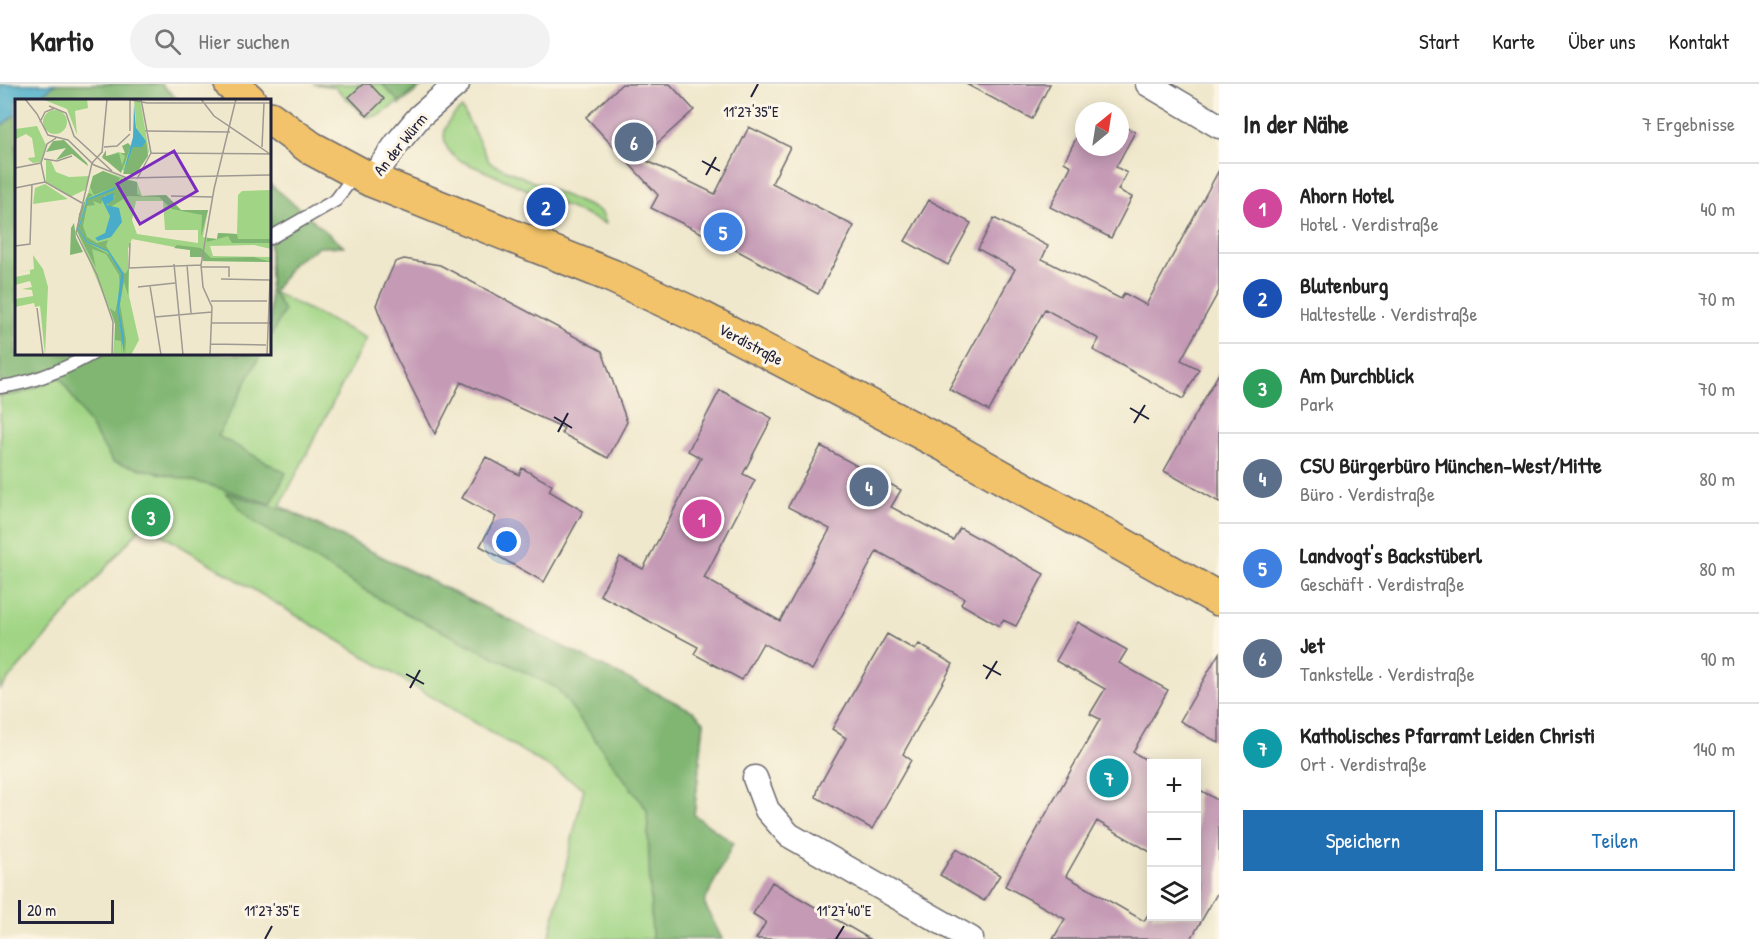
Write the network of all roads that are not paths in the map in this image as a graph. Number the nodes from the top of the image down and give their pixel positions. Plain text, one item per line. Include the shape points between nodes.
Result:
1 (231, 84) edge
2 (457, 84) edge
3 (1148, 84) edge
4 (248, 99) edge
5 (272, 120) edge
6 (1217, 120) edge
7 (363, 176) junction
8 (272, 237) edge
9 (88, 356) edge
10 (0, 387) edge
11 (1219, 599) edge
12 (755, 778) dead end
13 (971, 939) edge

1 - 4 main road
2 - 7 street, An der Würm via 420,116
3 - 6 street
5 - 7 main road, Verdistraße via 310,148
7 - 8 lane via 336,200
7 - 11 main road, Verdistraße via 612,276 702,318 947,446
9 - 10 lane via 63,370
12 - 13 street via 767,810 789,835

